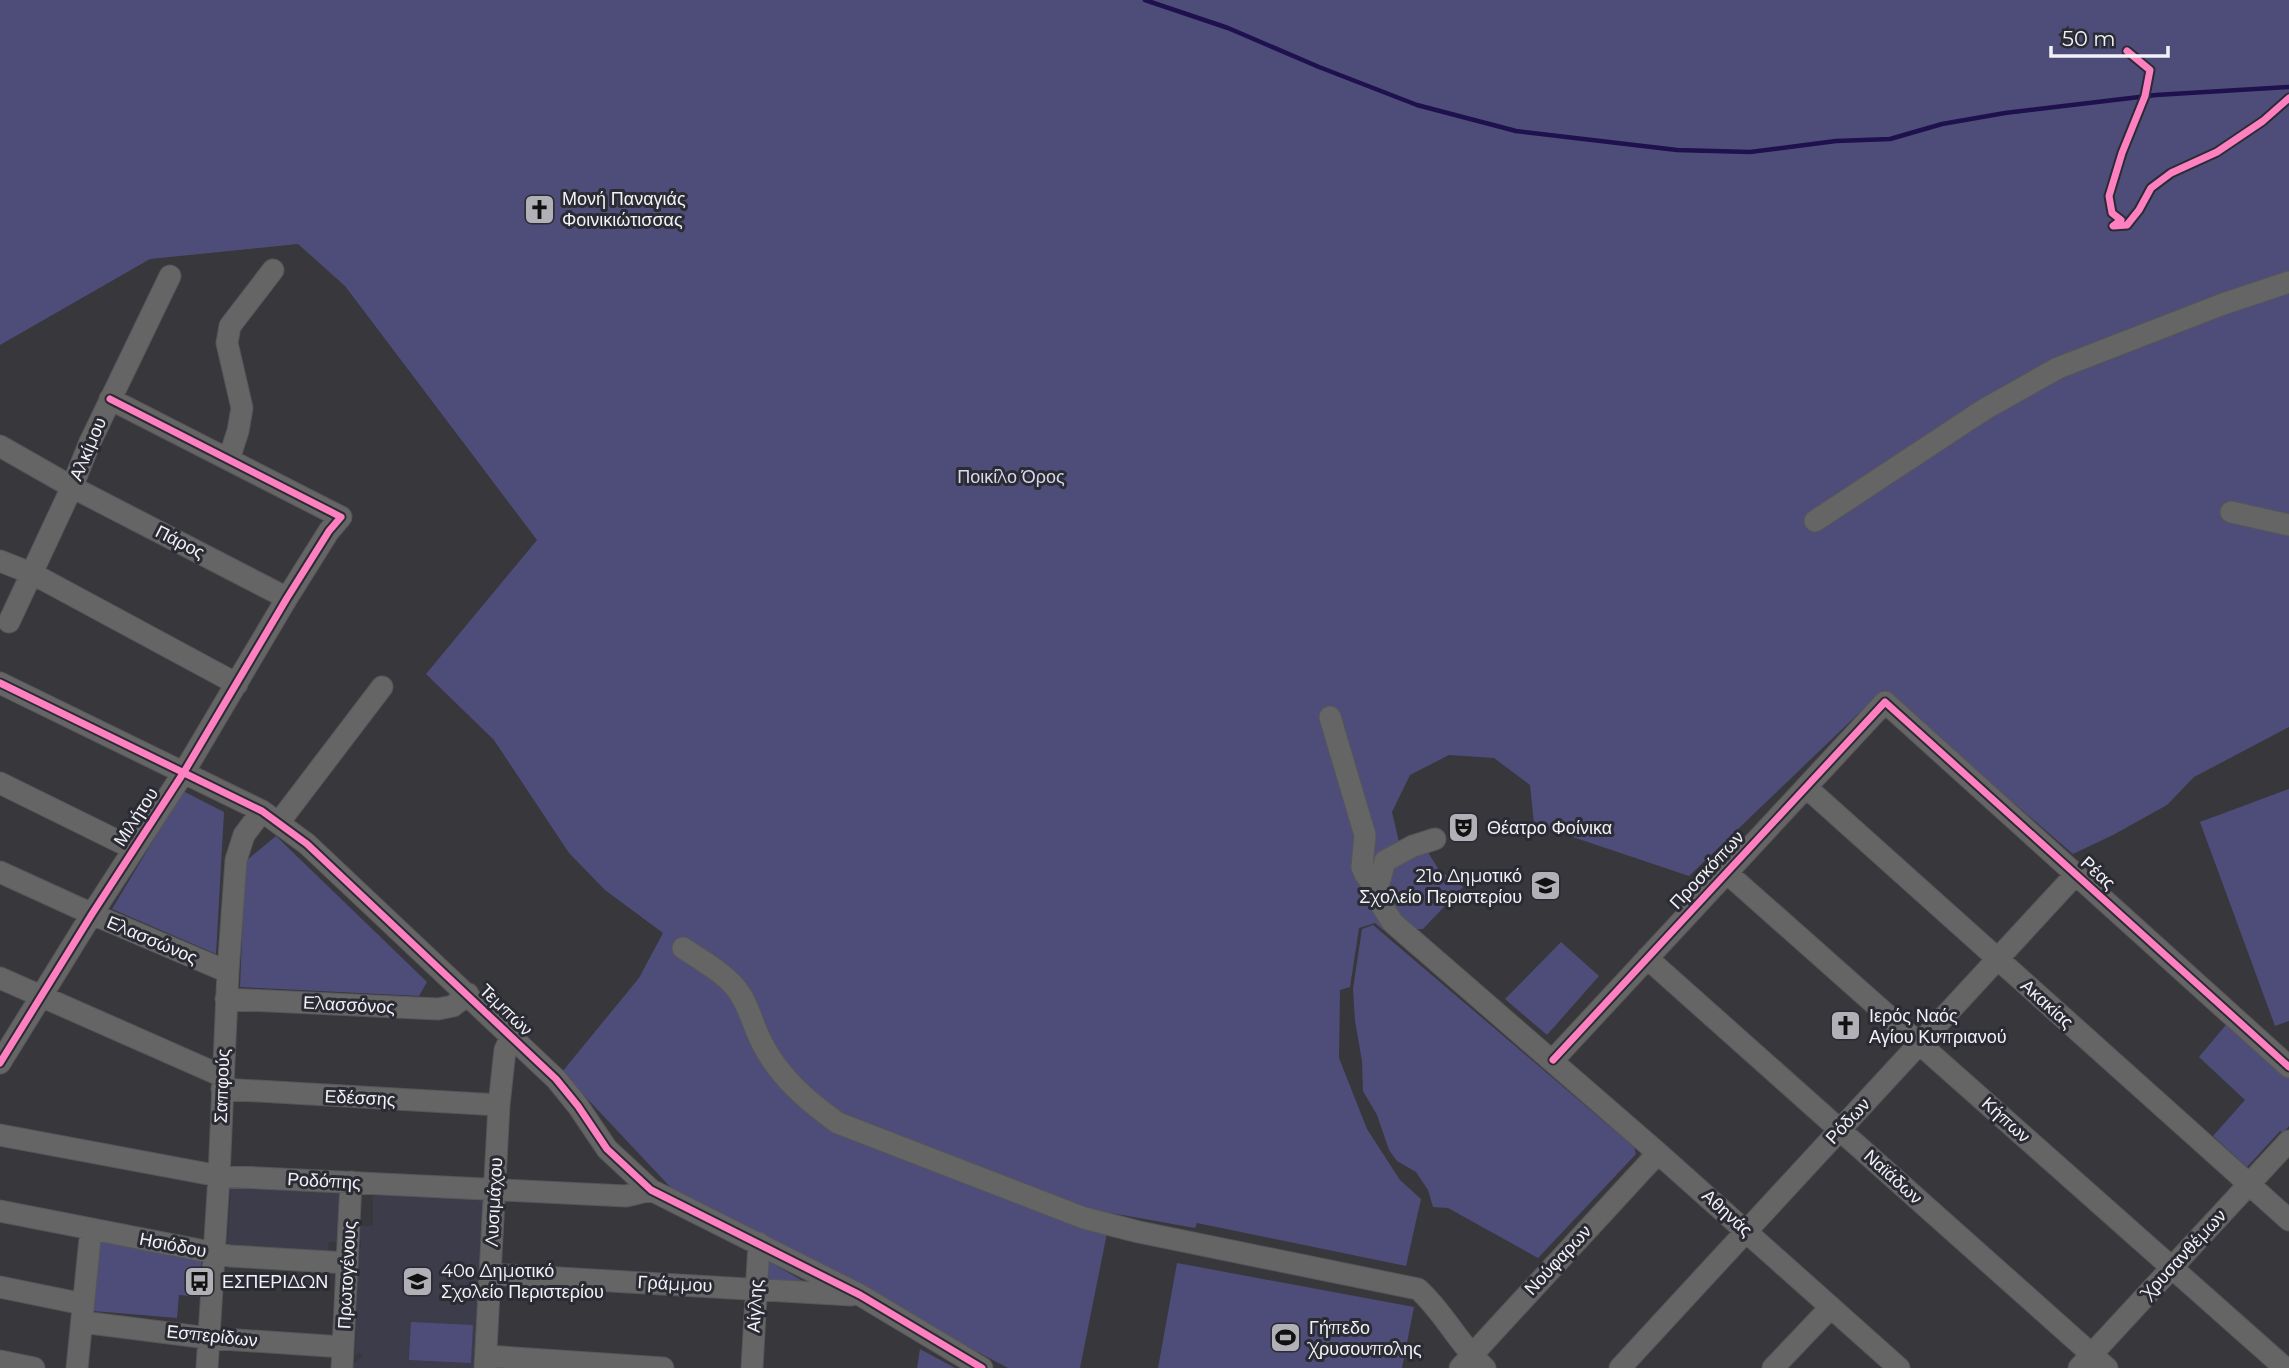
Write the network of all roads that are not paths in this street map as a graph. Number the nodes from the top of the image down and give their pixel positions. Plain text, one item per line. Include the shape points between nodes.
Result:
1 (273, 270) dead end
2 (170, 276) dead end
3 (2289, 282) edge
4 (110, 399) junction
5 (0, 446) edge
6 (229, 459) junction
7 (72, 486) junction
8 (2231, 512) dead end
9 (1815, 521) dead end
10 (2289, 524) edge
11 (0, 561) edge
12 (33, 573) junction
13 (287, 598) junction
14 (9, 622) dead end
15 (0, 683) edge
16 (237, 684) junction
17 (382, 687) dead end
18 (1885, 702) joint
19 (1330, 717) dead end
20 (184, 772) junction
21 (0, 783) edge
22 (1806, 787) junction
23 (271, 816) junction
24 (1365, 835) junction
25 (1435, 839) dead end
26 (134, 849) junction
27 (1385, 861) junction
28 (0, 872) edge
29 (1727, 873) junction
30 (2076, 874) junction
31 (1377, 890) junction
32 (92, 914) junction
33 (683, 948) dead end
34 (1647, 958) junction
35 (1997, 959) junction
36 (228, 972) junction
37 (0, 978) edge
38 (467, 994) junction
39 (41, 997) junction
40 (226, 999) junction
41 (511, 1037) junction
42 (1919, 1044) junction
43 (1553, 1060) junction
44 (0, 1063) edge
45 (2289, 1067) edge
46 (222, 1083) junction
47 (499, 1105) junction
48 (1840, 1130) junction
49 (0, 1135) edge
50 (2289, 1141) edge
51 (1658, 1153) junction
52 (219, 1175) junction
53 (351, 1182) junction
54 (2249, 1183) junction
55 (494, 1190) junction
56 (651, 1190) junction
57 (0, 1211) edge
58 (2289, 1220) edge
59 (91, 1228) junction
60 (1746, 1231) junction
61 (759, 1243) junction
62 (213, 1253) junction
63 (347, 1264) junction
64 (2171, 1267) junction
65 (490, 1274) junction
66 (0, 1287) edge
67 (756, 1289) junction
68 (860, 1295) junction
69 (1831, 1307) junction
70 (83, 1313) junction
71 (208, 1338) junction
72 (343, 1357) edge
73 (0, 1361) edge
74 (485, 1362) edge
75 (2093, 1363) edge
76 (1471, 1364) edge
77 (641, 1367) edge
78 (34, 1368) edge
79 (77, 1368) edge
80 (207, 1368) edge
81 (663, 1368) edge
82 (752, 1368) edge
83 (982, 1368) edge
84 (1620, 1368) edge
85 (1773, 1368) edge
86 (1899, 1368) edge
87 (2286, 1368) edge

1 - 6 street via 230,326 227,343 242,408
2 - 4 street, Αλκίμου
3 - 9 street via 2058,368 1985,409
4 - 6 street
4 - 7 street, Αλκίμου
5 - 7 street, Πάρος
6 - 13 street, Μιλήτου via 341,517
7 - 12 street, Αλκίμου
7 - 13 street, Πάρος
8 - 10 street
11 - 12 street
12 - 14 street, Αλκίμου
12 - 16 street
13 - 16 street, Μιλήτου
15 - 20 street, Τεμπών
16 - 20 street, Μιλήτου
17 - 23 street, Σαπφούς
18 - 22 street, Προσκόπων
18 - 30 street, Ρέας
19 - 24 street
20 - 23 street, Τεμπών
20 - 26 street, Μιλήτου
21 - 26 street
22 - 29 street, Προσκόπων
22 - 35 street, Ακακίας
23 - 36 street, Σαπφούς via 244,835 236,860
23 - 38 street, Τεμπών via 327,862
24 - 27 street
24 - 31 street, Αθηνάς via 1362,867
25 - 27 street
26 - 32 street, Μιλήτου
27 - 31 street
28 - 32 street, Ελασσώνος
29 - 34 street, Προσκόπων
29 - 42 street, Κήπων
30 - 35 street, Ρόδων
30 - 45 street, Ρέας
31 - 43 street, Αθηνάς via 1393,923
32 - 36 street, Ελασσώνος
32 - 39 street, Μιλήτου
33 - 76 street via 736,988 779,1070 808,1101 838,1123 1084,1218 1418,1289 1431,1300
34 - 43 street, Προσκόπων
34 - 48 street, Ναϊάδων
35 - 42 street, Ρόδων
35 - 54 street, Ακακίας
36 - 40 street, Σαπφούς
37 - 39 street, Εδέσσης
38 - 40 street, Ελασσόνος via 453,1006 438,1009
38 - 41 street, Τεμπών
39 - 44 street, Μιλήτου
39 - 46 street, Εδέσσης
40 - 46 street, Σαπφούς
41 - 47 street, Λυσιμάχου via 505,1050
41 - 56 street, Τεμπών via 562,1087 607,1149
42 - 48 street, Ρόδων
42 - 64 street, Κήπων
43 - 51 street, Αθηνάς
46 - 47 street, Εδέσσης
46 - 52 street, Σαπφούς
47 - 55 street, Λυσιμάχου
48 - 60 street, Ρόδων
48 - 75 street, Ναϊάδων
49 - 52 street, Ροδόπης
50 - 54 street, Χρυσανθέμων
51 - 60 street, Αθηνάς
51 - 76 street, Νούφαρων
52 - 53 street, Ροδόπης
52 - 62 street, Σαπφούς
53 - 55 street, Ροδόπης
53 - 63 street, Πρωτογένους
54 - 58 street, Ακακίας
54 - 64 street, Χρυσανθέμων
55 - 56 street, Ροδόπης via 626,1196
55 - 65 street, Λυσιμάχου
56 - 61 street, Τεμπών
57 - 59 street, Ησιόδου
59 - 62 street, Ησιόδου
59 - 70 street
60 - 69 street, Αθηνάς
60 - 84 street, Ρόδων
61 - 67 street, Αίγλης
61 - 68 street, Τεμπών
62 - 63 street, Ησιόδου
62 - 71 street, Σαπφούς
63 - 72 street, Πρωτογένους
64 - 75 street, Χρυσανθέμων
64 - 87 street, Κήπων
65 - 67 street, Γράμμου
65 - 74 street, Λυσιμάχου
66 - 70 street, Εσπερίδων
67 - 68 street, Γράμμου
67 - 82 street, Αίγλης
68 - 83 street, Τεμπών
69 - 85 street
69 - 86 street, Αθηνάς
70 - 71 street, Εσπερίδων
70 - 79 street
71 - 72 street, Εσπερίδων
71 - 80 street, Σαπφούς
73 - 78 street
74 - 77 street
77 - 81 street

